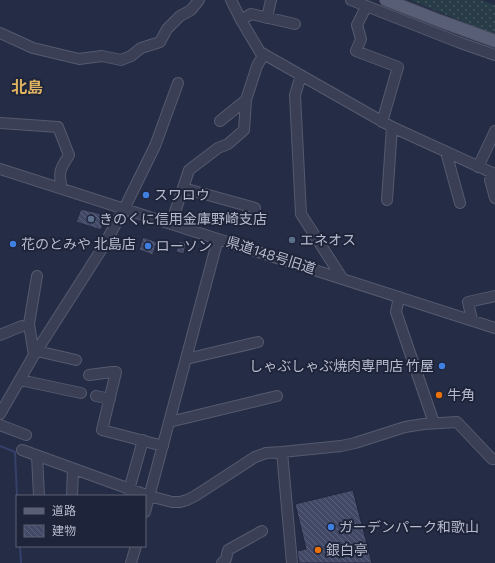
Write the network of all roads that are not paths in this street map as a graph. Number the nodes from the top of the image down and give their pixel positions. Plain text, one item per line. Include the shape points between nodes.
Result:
1 (199, 0) edge
2 (231, 0) edge
3 (271, 0) edge
4 (351, 0) edge
5 (386, 0) edge
6 (366, 7) junction
7 (267, 18) junction
8 (241, 20) junction
9 (294, 24) dead end
10 (0, 33) edge
11 (495, 41) edge
12 (264, 54) junction
13 (495, 55) edge
14 (301, 75) junction
15 (178, 83) dead end
16 (246, 100) junction
17 (0, 122) edge
18 (220, 122) dead end
19 (382, 122) junction
20 (392, 127) junction
21 (495, 131) edge
22 (446, 152) junction
23 (478, 166) junction
24 (0, 169) edge
25 (494, 174) edge
26 (183, 188) junction
27 (62, 189) junction
28 (495, 198) edge
29 (387, 200) dead end
30 (460, 203) dead end
31 (255, 208) dead end
32 (124, 209) junction
33 (171, 224) junction
34 (218, 239) junction
35 (37, 276) dead end
36 (342, 278) junction
37 (495, 296) edge
38 (399, 297) junction
39 (472, 320) junction
40 (22, 326) dead end
41 (495, 328) edge
42 (0, 335) edge
43 (258, 342) dead end
44 (36, 353) junction
45 (186, 359) junction
46 (76, 360) dead end
47 (89, 375) dead end
48 (20, 380) junction
49 (80, 393) dead end
50 (96, 396) dead end
51 (277, 396) dead end
52 (110, 398) junction
53 (4, 400) edge
54 (0, 414) edge
55 (169, 422) junction
56 (434, 423) junction
57 (0, 425) edge
58 (26, 435) dead end
59 (143, 440) junction
60 (163, 446) junction
61 (22, 450) dead end
62 (282, 452) junction
63 (37, 456) junction
64 (495, 459) edge
65 (73, 469) junction
66 (129, 490) junction
67 (38, 495) edge
68 (72, 495) edge
69 (146, 495) edge
70 (146, 495) edge
71 (149, 496) junction
72 (146, 508) edge
73 (262, 531) dead end
74 (136, 547) edge
75 (131, 563) edge
76 (222, 563) edge
77 (292, 563) edge

1 - 10 street via 191,10 180,16 167,29 160,42 141,48 121,60 102,56 72,58 33,48
2 - 8 street
3 - 7 street
4 - 6 street
5 - 11 main road
6 - 13 street
6 - 19 street via 357,25 361,39 356,51 398,67
7 - 8 street via 250,14
7 - 9 street
8 - 12 street via 260,52
12 - 14 street
12 - 16 street via 257,66
14 - 19 street
14 - 36 street via 295,95 302,214
15 - 32 street via 155,146
16 - 18 street
16 - 26 street via 244,130 189,170
17 - 27 street via 58,127 70,154 60,171
19 - 20 street
20 - 22 street
20 - 29 street
21 - 23 street
22 - 23 street
22 - 30 street
23 - 25 street
24 - 27 street, 県道148号旧道
25 - 28 street via 490,180
26 - 31 street
26 - 33 street
27 - 32 street, 県道148号旧道
32 - 33 street, 県道148号旧道
32 - 44 street
33 - 34 street, 県道148号旧道
34 - 36 street, 県道148号旧道
34 - 45 street
35 - 44 street via 29,324
36 - 38 street, 県道148号旧道
37 - 39 street via 468,302
38 - 39 street, 県道148号旧道
38 - 56 street via 396,312
39 - 41 street, 県道148号旧道
40 - 42 street
43 - 45 street
44 - 46 street
44 - 48 street
45 - 55 street
47 - 52 street via 116,372
48 - 49 street
48 - 53 street
50 - 52 street
51 - 55 street
52 - 59 street via 102,430
53 - 54 street
55 - 60 street
56 - 62 street via 405,427 341,446
56 - 64 street via 457,422 492,459
57 - 58 street
59 - 60 street
59 - 66 street
60 - 71 street
61 - 63 street
62 - 71 street via 255,457 187,500 172,502
62 - 77 street
63 - 65 street
63 - 67 street
65 - 66 street
65 - 68 street
66 - 70 street
69 - 71 street
71 - 72 street
73 - 76 street via 228,550
74 - 75 street

